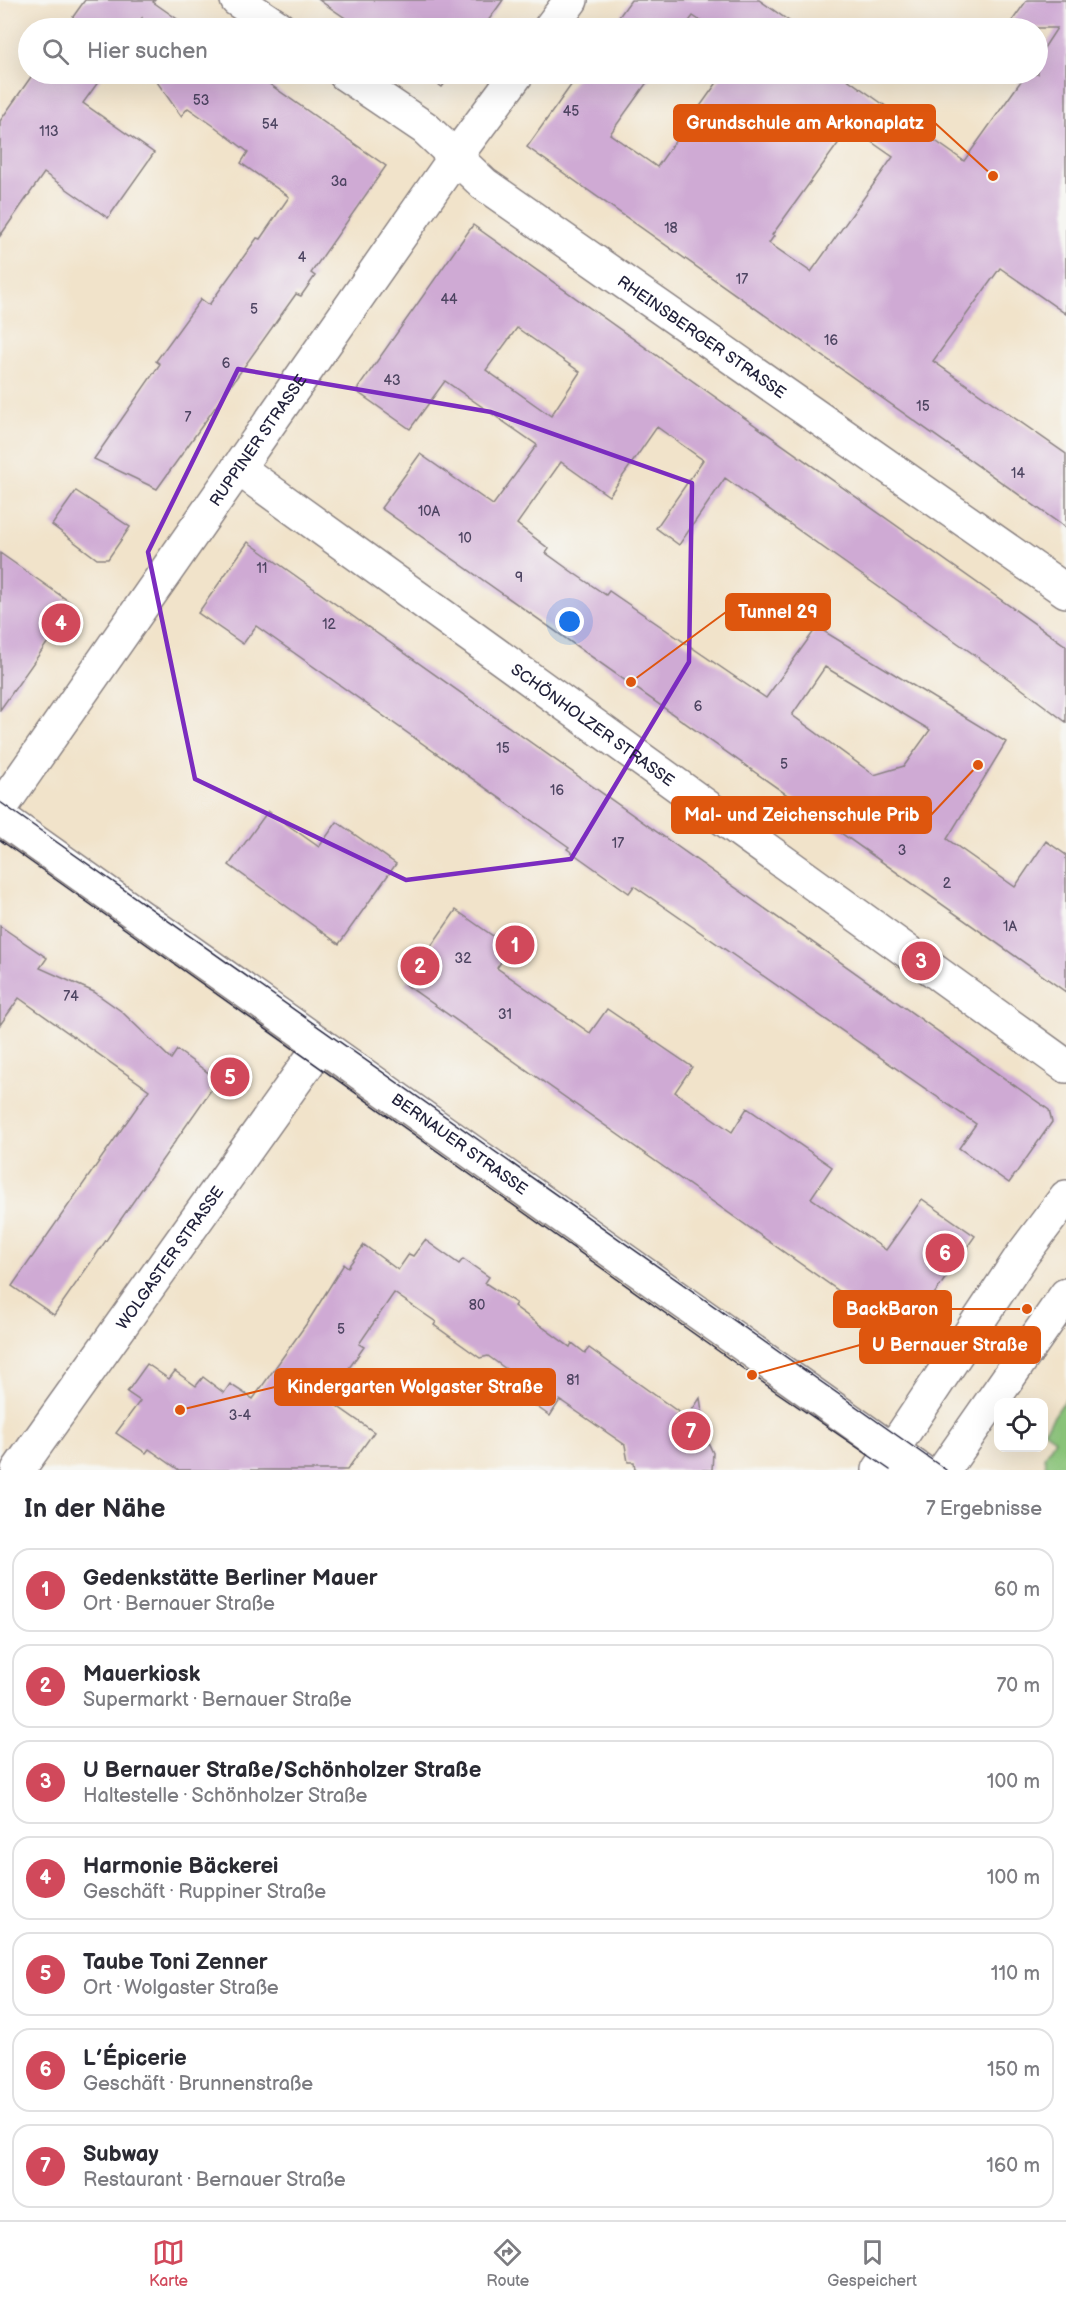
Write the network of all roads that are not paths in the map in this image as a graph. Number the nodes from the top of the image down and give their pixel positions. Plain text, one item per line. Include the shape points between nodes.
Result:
1 (237, 0) edge
2 (571, 0) edge
3 (264, 18) edge
4 (558, 18) edge
5 (360, 84) edge
6 (510, 84) edge
7 (456, 156) junction
8 (238, 468) junction
9 (1066, 591) edge
10 (0, 809) edge
11 (0, 817) edge
12 (321, 1045) junction
13 (1066, 1065) edge
14 (1066, 1197) edge
15 (1066, 1295) edge
16 (885, 1460) edge
17 (18, 1470) edge
18 (920, 1470) edge
19 (944, 1470) edge

1 - 3 street
2 - 4 street
5 - 7 street, RHEINSBERGER STRASSE via 425,128
6 - 7 street, RUPPINER STRASSE
7 - 8 street, RUPPINER STRASSE
7 - 9 street, RHEINSBERGER STRASSE via 484,184
8 - 10 street, RUPPINER STRASSE
8 - 13 street, SCHÖNHOLZER STRASSE
11 - 12 street, BERNAUER STRASSE
12 - 16 street, BERNAUER STRASSE
12 - 17 street, WOLGASTER STRASSE
14 - 16 street via 1023,1254
15 - 19 street
16 - 18 street, BERNAUER STRASSE

